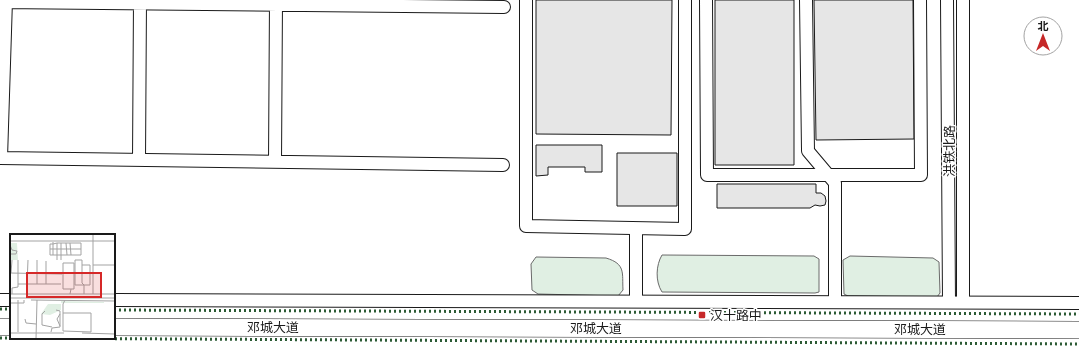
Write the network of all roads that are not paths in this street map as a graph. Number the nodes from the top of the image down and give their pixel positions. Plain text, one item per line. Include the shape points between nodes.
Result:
1 (526, 0) edge
2 (685, 0) edge
3 (706, 0) edge
4 (806, 0) edge
5 (920, 0) edge
6 (947, 0) edge
7 (963, 0) edge
8 (4, 1) edge
9 (140, 2) edge
10 (276, 2) edge
11 (504, 7) dead end
12 (1, 158) edge
13 (139, 160) junction
14 (275, 162) junction
15 (503, 165) dead end
16 (828, 175) junction
17 (636, 229) junction
18 (115, 300) edge
19 (636, 301) junction
20 (835, 302) junction
21 (949, 302) junction
22 (963, 302) junction
23 (1079, 303) edge
24 (115, 327) edge
25 (1079, 330) edge

1 - 17 street via 526,226
2 - 17 street via 686,229
3 - 16 street via 708,175
4 - 16 street via 808,151
5 - 16 street via 921,174
6 - 21 street, 洪铁北路
7 - 22 street, 洪铁北路
8 - 9 street
8 - 12 street
9 - 10 street
9 - 13 street
10 - 11 street
10 - 14 street
12 - 13 street
13 - 14 street
14 - 15 street
16 - 20 street via 835,183
17 - 19 street
18 - 19 street
19 - 20 street
20 - 21 street
21 - 22 street
22 - 23 street
24 - 25 highway, 邓城大道

